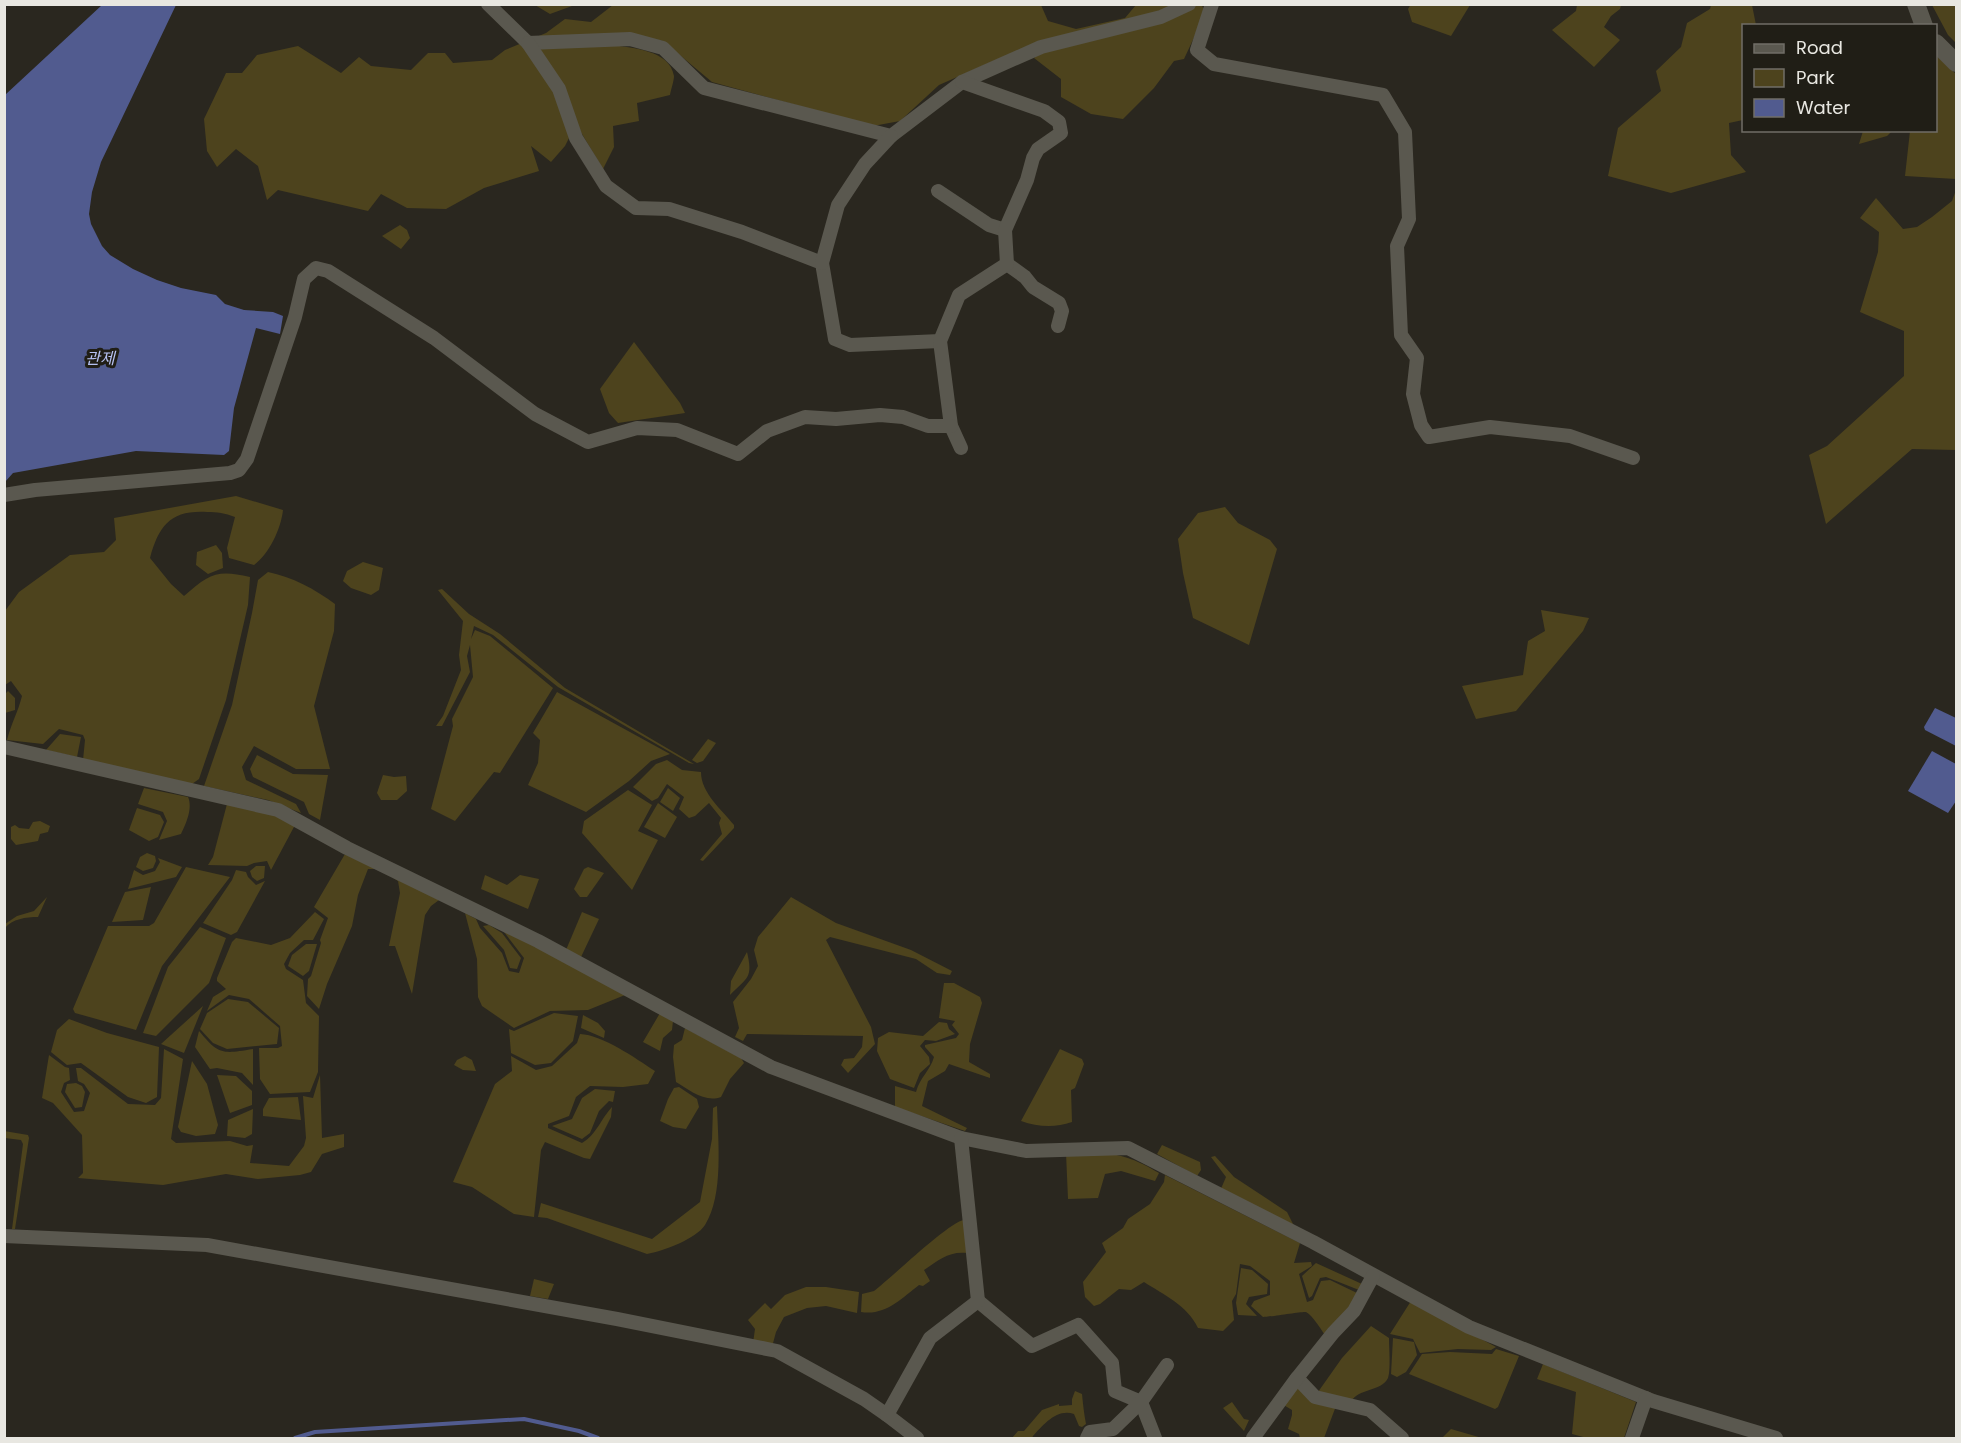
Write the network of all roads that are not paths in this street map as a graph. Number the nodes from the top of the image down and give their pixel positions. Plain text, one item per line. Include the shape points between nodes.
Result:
1 (488, 4) edge
2 (1189, 4) edge
3 (1212, 4) edge
4 (1916, 4) edge
5 (1923, 24) edge
6 (528, 43) junction
7 (1937, 45) edge
8 (1956, 63) edge
9 (962, 82) junction
10 (891, 136) junction
11 (938, 191) dead end
12 (1005, 230) junction
13 (822, 263) junction
14 (1007, 264) junction
15 (1058, 326) dead end
16 (940, 341) junction
17 (951, 426) junction
18 (961, 448) dead end
19 (1633, 458) dead end
20 (4, 495) edge
21 (4, 747) edge
22 (960, 1138) junction
23 (4, 1236) edge
24 (1373, 1276) junction
25 (978, 1301) junction
26 (1167, 1365) dead end
27 (1297, 1378) junction
28 (1647, 1398) junction
29 (1141, 1402) junction
30 (887, 1415) junction
31 (917, 1438) edge
32 (1087, 1438) edge
33 (1155, 1438) edge
34 (1253, 1438) edge
35 (1402, 1438) edge
36 (1632, 1438) edge
37 (1776, 1438) edge

1 - 6 street
2 - 9 street via 1161,16 1041,47
3 - 19 street via 1197,50 1214,64 1383,95 1405,132 1409,219 1397,246 1401,335 1417,358 1413,394 1421,425 1429,437 1501,428 1570,436
4 - 5 street
6 - 10 street via 630,39 663,48 704,88
6 - 13 street via 560,89 576,138 606,186 636,208 669,209
7 - 8 street
9 - 10 street
9 - 12 street via 1044,111 1059,122 1061,133 1038,149 1033,158
10 - 13 street via 838,205
11 - 12 street via 989,225
12 - 14 street
13 - 16 street via 835,339 850,345
14 - 15 street via 1059,303 1062,311
14 - 16 street via 958,295
16 - 17 street
17 - 18 street
17 - 20 street via 928,426 903,417 879,415 805,417 767,431 738,453 677,430 637,428 588,442 535,414 434,339 328,271 316,268 304,279 255,437 239,470
21 - 22 street via 278,810 538,941 771,1067
22 - 24 street via 1026,1150 1128,1148
22 - 25 street
23 - 30 street via 207,1245 777,1351
24 - 27 street via 1353,1311
24 - 28 street via 1469,1327
25 - 29 street via 1032,1346 1078,1324 1112,1363 1115,1391
25 - 30 street via 930,1338
26 - 29 street
27 - 34 street
27 - 35 street via 1315,1397 1370,1410
28 - 36 street
28 - 37 street
29 - 32 street via 1113,1429 1090,1432
29 - 33 street
30 - 31 street

